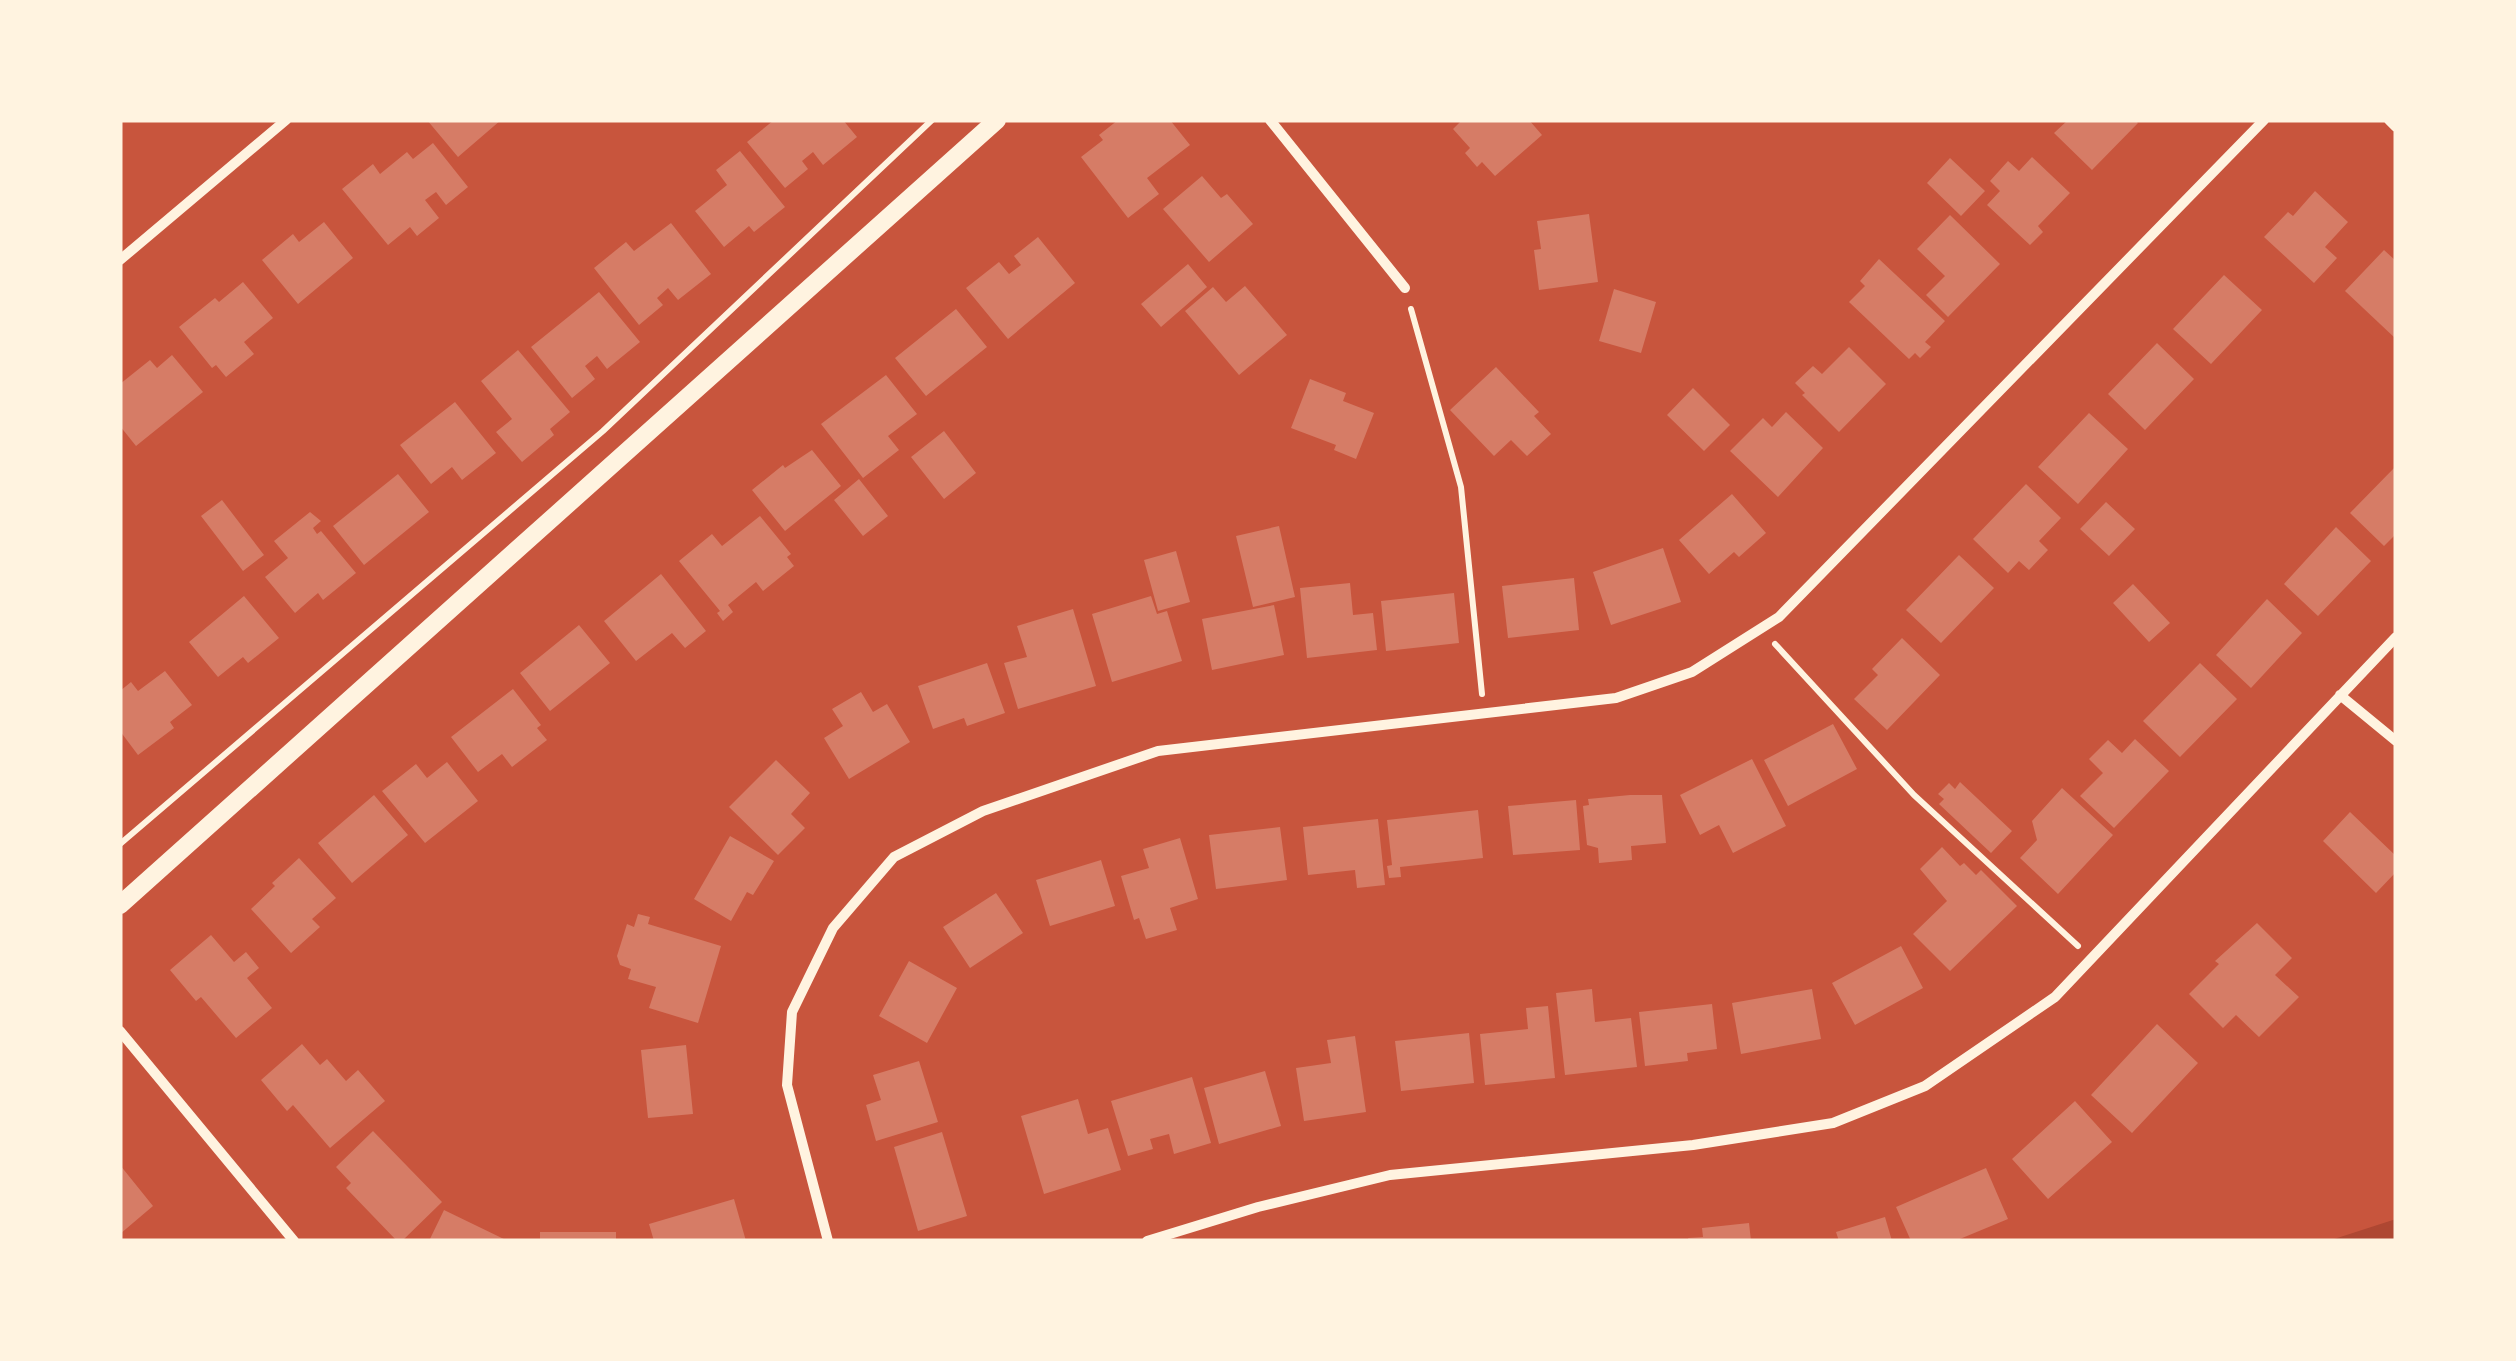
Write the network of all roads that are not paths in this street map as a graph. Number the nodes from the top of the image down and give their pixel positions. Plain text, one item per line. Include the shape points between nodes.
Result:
1 (286, 120) edge
2 (998, 120) edge
3 (1270, 120) edge
4 (2264, 120) edge
5 (2389, 120) edge
6 (2396, 127) edge
7 (120, 260) edge
8 (1405, 288) road end
9 (2396, 637) edge
10 (2340, 694) junction
11 (2396, 742) edge
12 (120, 905) edge
13 (120, 1031) edge
14 (294, 1241) edge
15 (828, 1241) edge
16 (1147, 1241) edge

1 - 7 street
2 - 12 street
3 - 8 street
4 - 15 street via 1779,617 1692,672 1616,698 1158,751 984,811 894,857 833,928 792,1012 787,1085
5 - 6 street
9 - 10 street
10 - 11 street
10 - 16 street via 2055,996 1925,1086 1832,1123 1694,1145 1390,1176
13 - 14 street

